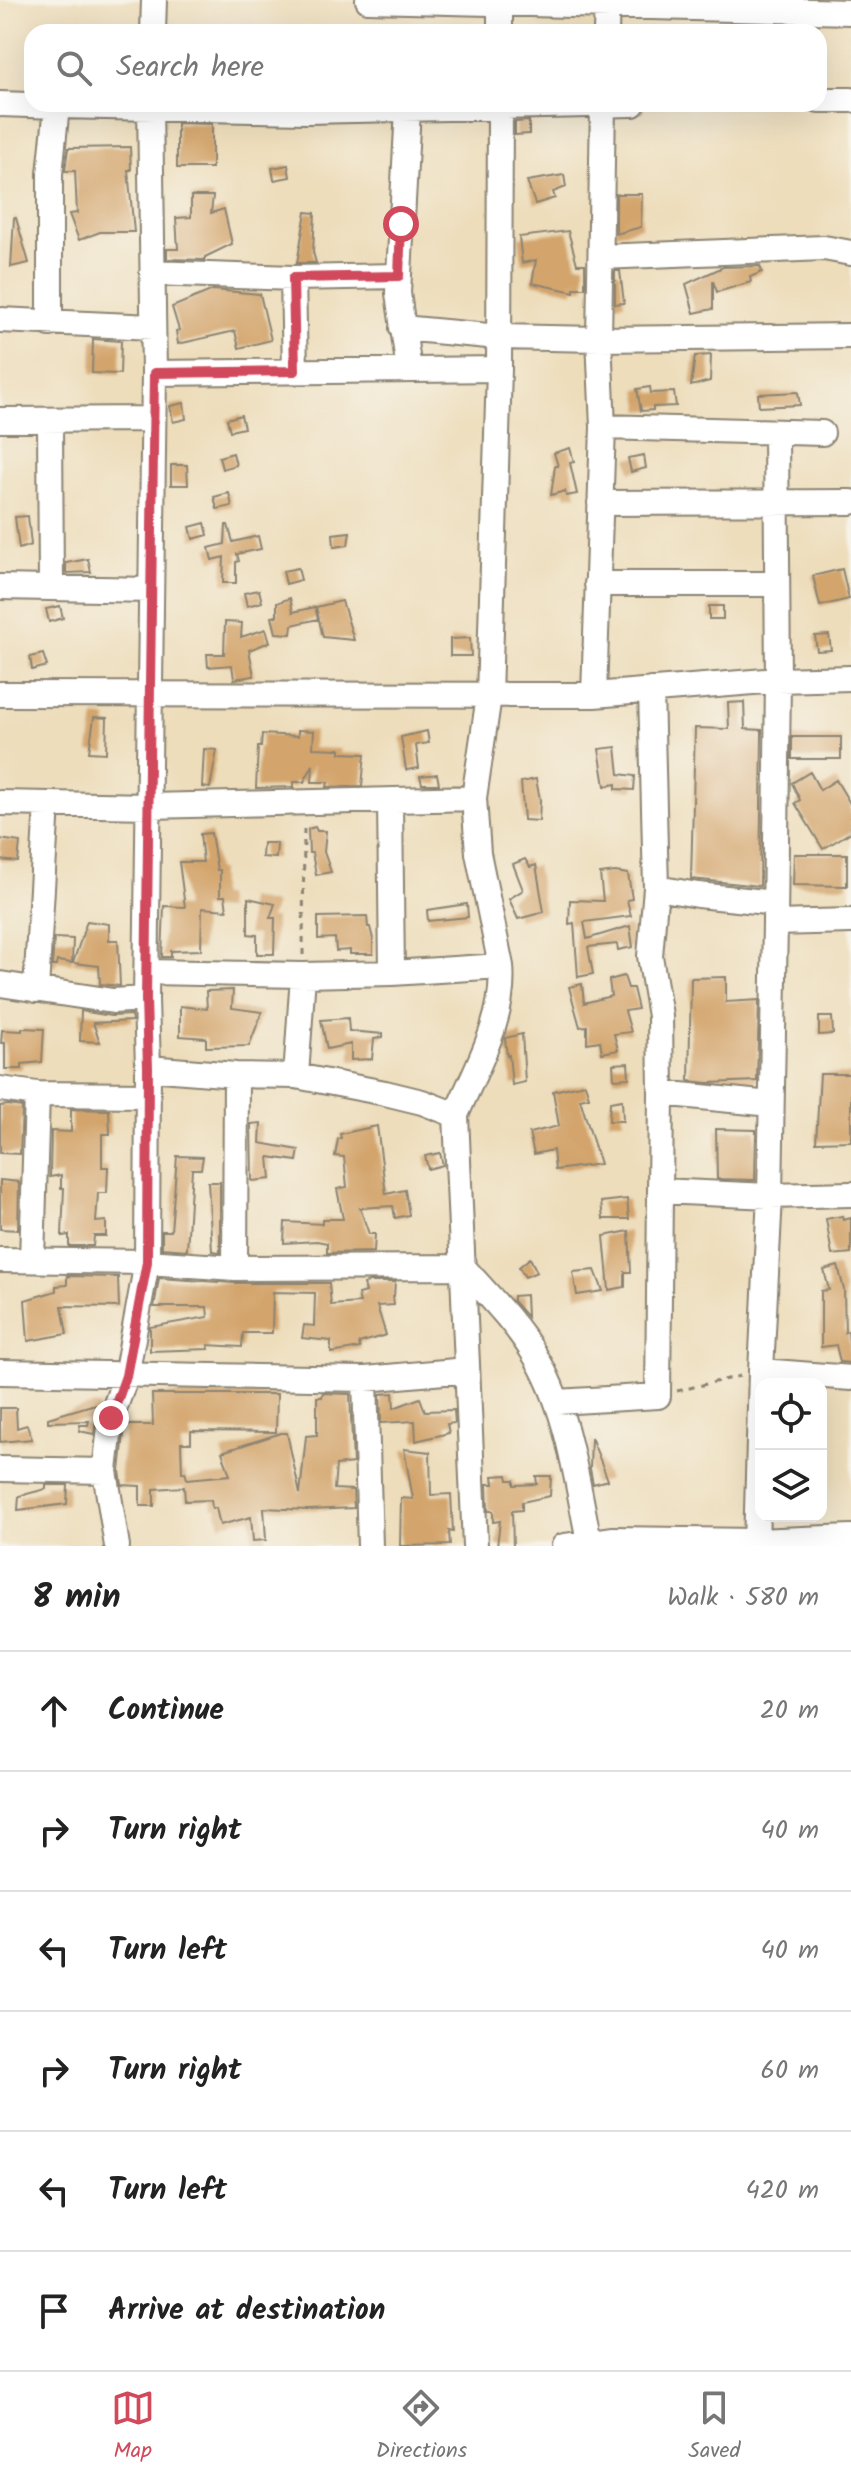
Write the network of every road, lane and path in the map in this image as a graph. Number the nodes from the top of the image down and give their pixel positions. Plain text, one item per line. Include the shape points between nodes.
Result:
1 (154, 0) edge
2 (368, 0) edge
3 (500, 2) edge
4 (607, 3) edge
5 (851, 12) edge
6 (153, 24) edge
7 (500, 24) edge
8 (606, 24) edge
9 (827, 100) edge
10 (851, 100) edge
11 (0, 104) edge
12 (24, 105) edge
13 (56, 112) edge
14 (150, 112) edge
15 (408, 112) edge
16 (500, 112) edge
17 (603, 112) edge
18 (851, 253) edge
19 (601, 257) junction
20 (152, 273) junction
21 (399, 276) junction
22 (293, 278) junction
23 (0, 320) edge
24 (50, 324) junction
25 (153, 327) junction
26 (402, 328) junction
27 (851, 336) edge
28 (499, 337) junction
29 (599, 339) junction
30 (499, 369) junction
31 (409, 370) junction
32 (295, 371) junction
33 (154, 373) junction
34 (153, 419) junction
35 (0, 420) edge
36 (50, 421) junction
37 (603, 427) junction
38 (776, 432) junction
39 (822, 433) dead end
40 (851, 502) edge
41 (600, 503) junction
42 (777, 503) junction
43 (597, 584) junction
44 (776, 584) junction
45 (0, 587) edge
46 (51, 588) junction
47 (151, 590) junction
48 (851, 678) edge
49 (778, 680) junction
50 (651, 690) junction
51 (0, 694) edge
52 (149, 695) junction
53 (594, 695) junction
54 (489, 696) junction
55 (474, 798) junction
56 (390, 801) junction
57 (0, 803) edge
58 (305, 803) junction
59 (47, 804) junction
60 (149, 806) junction
61 (656, 888) junction
62 (775, 913) junction
63 (851, 921) edge
64 (501, 966) junction
65 (148, 972) junction
66 (392, 973) junction
67 (303, 975) junction
68 (0, 984) edge
69 (36, 990) junction
70 (146, 999) junction
71 (148, 1068) junction
72 (236, 1075) junction
73 (296, 1076) junction
74 (0, 1089) edge
75 (661, 1093) junction
76 (37, 1094) junction
77 (148, 1095) junction
78 (771, 1104) junction
79 (456, 1115) junction
80 (660, 1191) junction
81 (851, 1194) edge
82 (770, 1196) junction
83 (0, 1260) edge
84 (32, 1260) junction
85 (147, 1262) junction
86 (463, 1267) junction
87 (235, 1268) junction
88 (467, 1370) junction
89 (761, 1371) junction
90 (0, 1372) edge
91 (126, 1376) junction
92 (851, 1378) edge
93 (365, 1379) junction
94 (658, 1396) junction
95 (557, 1402) junction
96 (0, 1469) edge
97 (105, 1471) junction
98 (851, 1537) edge
99 (589, 1541) junction
100 (756, 1543) edge
101 (117, 1546) edge
102 (370, 1546) edge
103 (475, 1546) edge
104 (564, 1546) edge

1 - 6 street
2 - 3 street
3 - 4 street
3 - 7 street
4 - 5 street
4 - 8 street
9 - 10 street
11 - 12 street
13 - 24 street via 50,174
14 - 20 street
15 - 21 street
16 - 28 street
17 - 19 street
18 - 19 street via 824,248
19 - 29 street
20 - 22 street
20 - 25 street
21 - 22 street
21 - 26 street
22 - 32 street
23 - 24 street
24 - 25 street
25 - 33 street
26 - 28 street
26 - 31 street
27 - 29 street
28 - 29 street
28 - 30 street
29 - 37 street
30 - 31 street
30 - 54 street
31 - 32 street
32 - 33 street
33 - 34 street
34 - 36 street
34 - 47 street
35 - 36 street
36 - 46 street
37 - 38 street
37 - 41 street
38 - 39 street
38 - 42 street
40 - 42 street
41 - 42 street
41 - 43 street
42 - 44 street
43 - 44 street
43 - 53 street
44 - 49 street
45 - 46 street
46 - 47 street
47 - 52 street
48 - 49 street
49 - 50 street
49 - 62 street
50 - 53 street
50 - 61 street
51 - 52 street
52 - 54 street
52 - 60 street
53 - 54 street
54 - 55 street
55 - 56 street
55 - 64 street via 478,853
56 - 58 street
56 - 66 street
57 - 59 street
58 - 60 street
58 - 67 path
59 - 60 street
59 - 69 street
60 - 65 street
61 - 62 street
61 - 75 street via 650,949 660,1016
62 - 63 street
62 - 78 street
64 - 66 street
64 - 79 street via 498,1015
65 - 67 street
65 - 70 street
66 - 67 street
67 - 73 street
68 - 69 street
69 - 70 street via 113,1001
70 - 71 street
71 - 72 street
71 - 77 street
72 - 73 street
72 - 87 street
73 - 79 street via 385,1093
74 - 76 street
75 - 78 street
75 - 80 street
76 - 77 street
76 - 84 street
77 - 85 street
78 - 82 street
79 - 86 street
80 - 82 street
80 - 94 street
81 - 82 street
82 - 89 street
83 - 84 street
84 - 85 street
85 - 87 street
85 - 91 street
86 - 87 street
86 - 88 street
86 - 95 street via 534,1353
88 - 93 street
88 - 103 street
89 - 92 street
89 - 94 path
89 - 100 street
90 - 91 street
91 - 93 street
91 - 97 street via 111,1418
93 - 102 street
94 - 95 street
95 - 99 street
96 - 97 street
97 - 101 street
98 - 100 street
99 - 100 street
99 - 104 street

